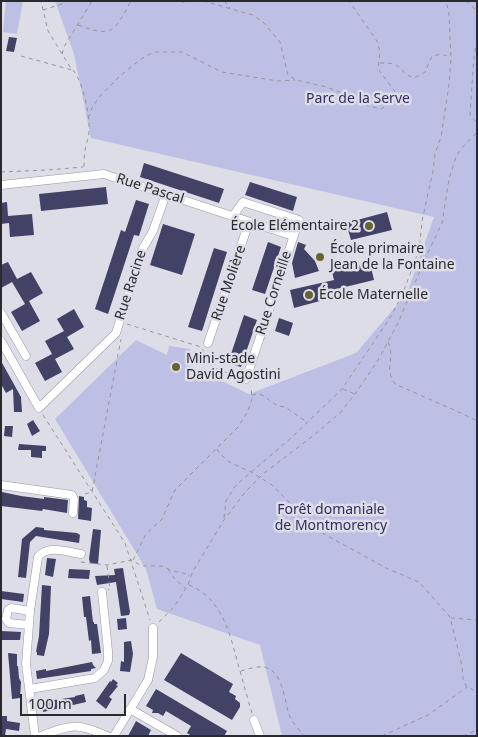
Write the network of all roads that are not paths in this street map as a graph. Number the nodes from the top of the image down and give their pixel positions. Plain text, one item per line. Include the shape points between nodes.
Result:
1 (1, 185) edge
2 (166, 194) junction
3 (233, 216) junction
4 (249, 222) junction
5 (293, 236) junction
6 (1, 313) edge
7 (1, 341) edge
8 (208, 344) dead end
9 (26, 356) dead end
10 (246, 379) road end
11 (1, 485) edge
12 (73, 513) dead end
13 (81, 554) road end
14 (102, 592) road end
15 (30, 611) junction
16 (29, 625) junction
17 (152, 628) road end
18 (30, 689) junction
19 (130, 709) junction
20 (254, 720) road end
21 (34, 736) edge
22 (41, 736) edge
23 (107, 736) edge
24 (114, 736) edge
25 (177, 736) edge
26 (260, 736) edge

1 - 2 street, Rue Pascal via 104,174
2 - 3 street, Rue Pascal
2 - 7 street, Rue Racine via 153,232 143,248 116,333 39,408
3 - 4 street, Rue Pascal
3 - 5 street via 244,202 299,220
4 - 5 street, Rue Pascal
4 - 8 street, Rue Molière
5 - 10 street, Rue Corneille
6 - 9 street
11 - 12 street via 72,495
13 - 15 street via 42,551 38,556
14 - 18 street via 108,651 104,670 95,678
15 - 16 street
15 - 16 street via 11,608 6,619
16 - 18 street via 26,664
17 - 19 street via 153,657 148,677
18 - 21 street
19 - 24 street
19 - 25 street
20 - 26 street
22 - 23 street via 66,726 86,727

